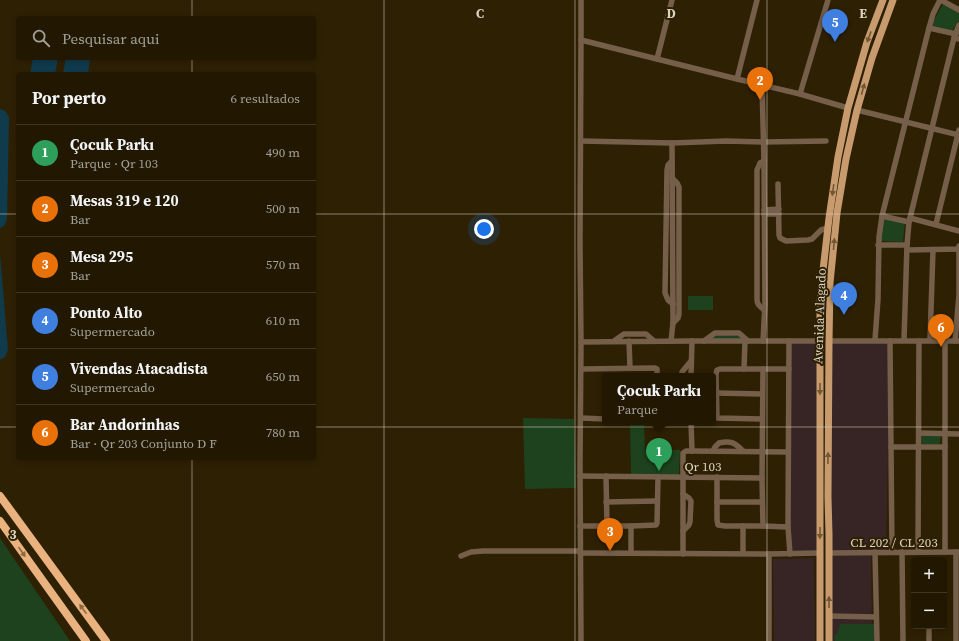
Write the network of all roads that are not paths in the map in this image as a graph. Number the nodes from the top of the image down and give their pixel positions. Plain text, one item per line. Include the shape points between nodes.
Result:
1 (581, 0) edge
2 (672, 0) edge
3 (757, 0) edge
4 (828, 0) edge
5 (882, 0) edge
6 (893, 0) edge
7 (940, 0) edge
8 (959, 10) edge
9 (959, 25) edge
10 (929, 28) junction
11 (956, 37) edge
12 (581, 40) junction
13 (657, 59) junction
14 (737, 79) junction
15 (762, 85) junction
16 (800, 94) junction
17 (848, 108) junction
18 (858, 110) junction
19 (905, 121) junction
20 (932, 128) junction
21 (959, 133) edge
22 (581, 141) junction
23 (763, 142) junction
24 (826, 142) dead end
25 (672, 143) junction
26 (837, 160) junction
27 (672, 161) junction
28 (764, 161) junction
29 (846, 162) junction
30 (672, 178) junction
31 (778, 184) dead end
32 (779, 211) junction
33 (764, 212) junction
34 (882, 216) junction
35 (910, 220) junction
36 (936, 224) junction
37 (828, 228) junction
38 (959, 231) edge
39 (878, 245) junction
40 (907, 247) junction
41 (959, 248) edge
42 (933, 250) junction
43 (673, 304) junction
44 (764, 310) junction
45 (673, 323) junction
46 (875, 340) junction
47 (904, 340) junction
48 (930, 340) junction
49 (957, 340) edge
50 (614, 341) junction
51 (629, 341) junction
52 (654, 341) junction
53 (671, 341) junction
54 (692, 341) junction
55 (746, 341) junction
56 (763, 341) junction
57 (789, 341) junction
58 (820, 341) junction
59 (829, 341) junction
60 (890, 341) junction
61 (919, 341) junction
62 (945, 341) junction
63 (581, 342) junction
64 (691, 362) junction
65 (606, 368) junction
66 (630, 368) junction
67 (582, 369) junction
68 (744, 369) junction
69 (763, 369) junction
70 (789, 370) junction
71 (606, 373) edge
72 (657, 373) edge
73 (682, 373) edge
74 (691, 373) edge
75 (716, 393) joint
76 (762, 394) junction
77 (581, 418) junction
78 (602, 418) edge
79 (716, 418) edge
80 (762, 419) junction
81 (692, 425) edge
82 (919, 433) junction
83 (945, 434) junction
84 (959, 434) edge
85 (919, 446) junction
86 (945, 446) junction
87 (891, 447) junction
88 (692, 451) junction
89 (713, 451) junction
90 (743, 451) junction
91 (762, 452) junction
92 (788, 452) junction
93 (820, 473) junction
94 (580, 476) junction
95 (606, 476) junction
96 (658, 477) junction
97 (683, 477) junction
98 (717, 477) junction
99 (762, 478) junction
100 (0, 496) edge
101 (828, 497) junction
102 (606, 502) junction
103 (657, 502) junction
104 (717, 502) junction
105 (762, 502) junction
106 (821, 506) junction
107 (0, 520) edge
108 (580, 526) junction
109 (606, 526) junction
110 (631, 526) junction
111 (743, 526) junction
112 (763, 526) junction
113 (788, 526) junction
114 (829, 534) junction
115 (580, 552) junction
116 (875, 552) junction
117 (892, 552) junction
118 (902, 552) junction
119 (918, 552) junction
120 (929, 552) junction
121 (945, 552) junction
122 (957, 552) edge
123 (631, 553) junction
124 (743, 553) junction
125 (820, 553) junction
126 (829, 553) junction
127 (683, 554) junction
128 (769, 554) junction
129 (790, 554) junction
130 (461, 556) dead end
131 (929, 557) edge
132 (829, 616) junction
133 (876, 616) junction
134 (929, 629) edge
135 (86, 641) edge
136 (106, 641) edge
137 (581, 641) edge
138 (769, 641) edge
139 (820, 641) edge
140 (829, 641) edge
141 (877, 641) edge
142 (903, 641) edge
143 (929, 641) edge
144 (956, 641) edge

1 - 12 street
2 - 13 street
3 - 14 street
4 - 16 street
5 -> 17 main road, Avenida Alagado
18 -> 6 main road, Avenida Alagado via 872,58
7 - 8 street
7 - 10 street
9 - 11 street
10 - 11 street
10 - 19 street
11 - 20 street
12 - 13 street
12 - 22 street
13 - 14 street
14 - 15 street
15 - 16 street
15 - 23 street
16 - 17 street
17 - 26 main road, Avenida Alagado
18 - 19 street
18 - 29 main road, Avenida Alagado
19 - 20 street
19 - 34 street
20 - 21 street
20 - 35 street
21 - 36 street
22 - 25 street
22 - 63 street
23 - 24 street
23 - 25 street
23 - 28 street
25 - 27 street
26 - 29 main road
26 -> 37 main road, Avenida Alagado
27 - 30 street
27 - 43 street via 667,170 665,293
28 - 33 street
28 - 44 street via 757,170 757,303
59 -> 29 main road, Avenida Alagado via 830,283 835,227
30 - 43 street
30 - 45 street via 679,187 679,314
31 - 32 street
32 - 33 street
32 - 37 street via 779,235 786,241 812,239 821,230
33 - 44 street
34 - 35 street
34 - 39 street
35 - 36 street
35 - 40 street
36 - 38 street
37 - 58 main road, Avenida Alagado
39 - 40 street
39 - 46 street
40 - 42 street
40 - 47 street
41 - 42 street
41 - 49 street
42 - 48 street
43 - 45 street
44 - 56 street
45 - 53 street
46 - 59 street
46 - 60 street
47 - 60 street
47 - 61 street
48 - 61 street
48 - 62 street
49 - 62 street
50 - 51 street
50 - 52 street via 624,334 646,334
50 - 63 street
51 - 52 street
51 - 66 street
52 - 53 street
53 - 54 street
54 - 55 street via 704,341 715,333 740,334
54 - 64 street
55 - 56 street
55 - 68 street
56 - 57 street
57 - 58 street
57 - 70 street
58 -> 93 main road, Avenida Alagado
101 -> 59 main road, Avenida Alagado
60 - 87 street
61 - 82 street
62 - 83 street
63 - 67 street
64 - 73 street
64 - 74 street
65 - 66 street
65 - 67 street
65 - 71 street
66 - 72 street via 655,368
67 - 77 street
68 - 69 street
68 - 75 street via 718,370
69 - 70 street
69 - 76 street
70 - 92 street
75 - 76 street
76 - 80 street
77 - 78 street
77 - 94 street
79 - 80 street
80 - 91 street
81 - 88 street
82 - 83 street
82 - 85 street
83 - 84 street
83 - 86 street
85 - 86 street
85 - 87 street
85 - 119 street
86 - 121 street
87 - 117 street
88 - 89 street
88 - 97 street via 683,454
89 - 90 street
89 - 90 street via 719,443 729,442
90 - 91 street
91 - 92 street
91 - 99 street
92 - 113 street
93 - 101 main road via 823,478 823,497
93 - 106 main road, Avenida Alagado
94 - 95 street, Qr 103
94 - 108 street
95 - 96 street, Qr 103
95 - 102 street
96 - 97 street, Qr 103
96 - 103 street
97 - 98 street, Qr 103
97 - 127 street
98 - 99 street, Qr 103
98 - 104 street
99 - 105 street
136 -> 100 highway
101 - 114 main road, Avenida Alagado
102 - 103 street
102 - 109 street
103 - 110 street via 656,525
104 - 105 street
104 - 111 street via 718,525
105 - 112 street
106 - 114 main road via 827,506
106 -> 125 main road, Avenida Alagado
107 -> 135 highway
108 - 109 street
108 - 115 street
109 - 110 street
110 - 123 street
111 - 112 street
111 - 124 street
112 - 113 street
113 - 129 street
114 - 126 main road, Avenida Alagado
115 - 123 street
115 - 130 street via 483,551
115 - 137 street
116 - 117 street, CL 202 / CL 203
116 - 126 street, CL 202 / CL 203
116 - 133 street
117 - 118 street, CL 202 / CL 203
118 - 119 street, CL 202 / CL 203
118 - 142 street
119 - 120 street, CL 202 / CL 203
120 - 121 street, CL 202 / CL 203
120 - 131 street
121 - 122 street, CL 202 / CL 203
122 - 144 street
123 - 127 street
124 - 127 street
124 - 128 street
125 - 129 street
125 - 139 main road, Avenida Alagado
132 -> 126 main road, Avenida Alagado
128 - 129 street
128 - 138 street
132 - 133 street
132 - 140 main road, Avenida Alagado
133 - 141 street
134 - 143 street

